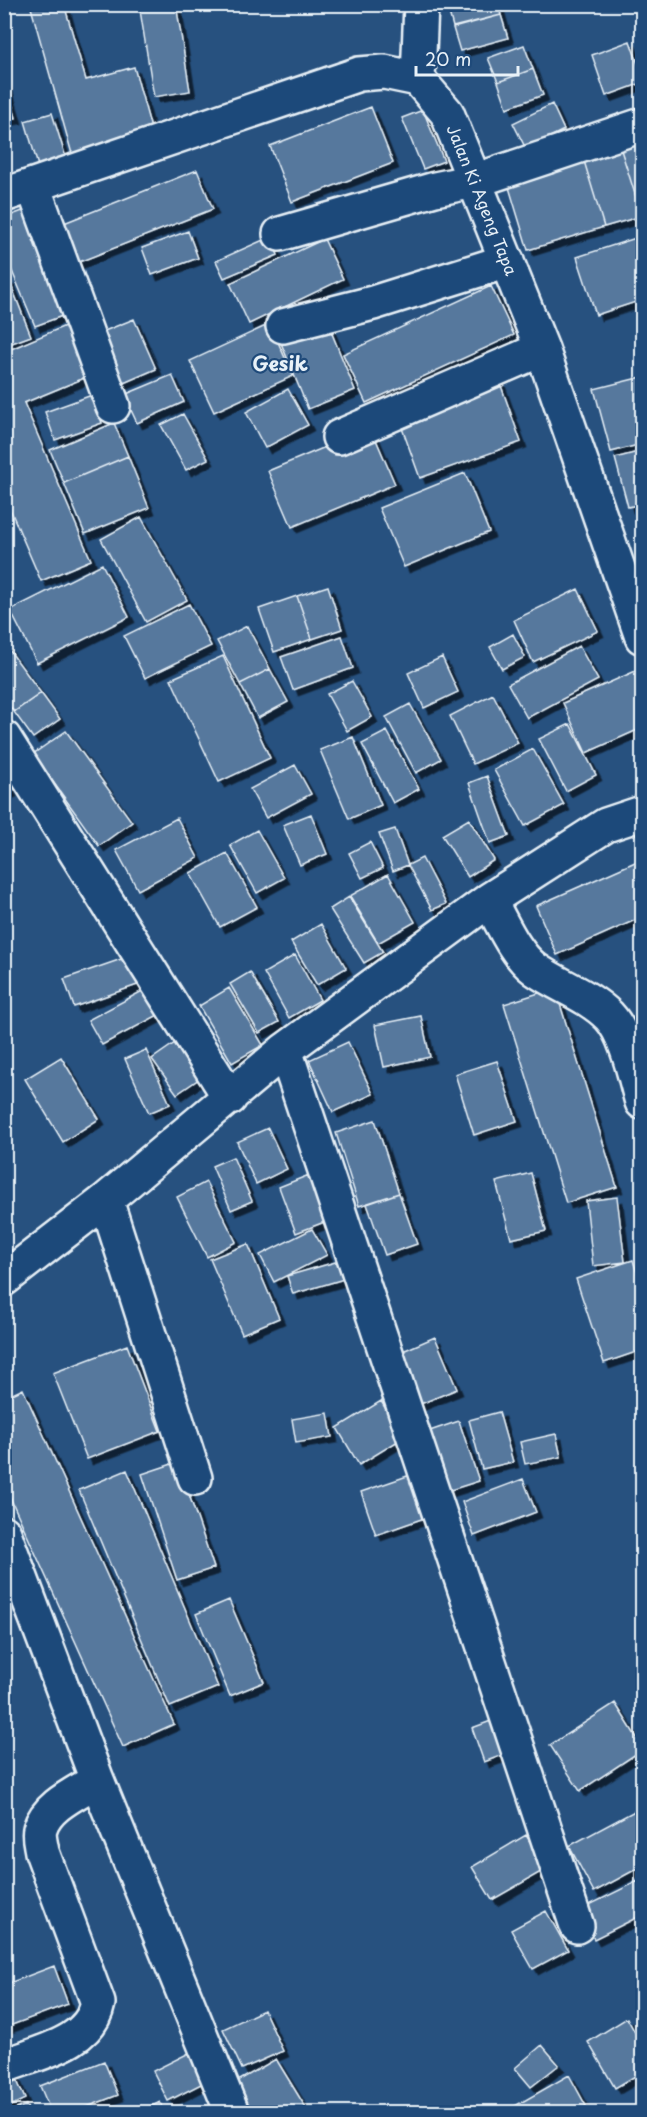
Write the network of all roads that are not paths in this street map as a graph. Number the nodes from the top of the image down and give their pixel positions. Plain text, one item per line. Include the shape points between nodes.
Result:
1 (421, 14) edge
2 (418, 79) junction
3 (642, 125) edge
4 (474, 181) junction
5 (19, 191) edge
6 (280, 234) dead end
7 (507, 261) junction
8 (283, 326) dead end
9 (542, 349) junction
10 (113, 406) dead end
11 (339, 437) dead end
12 (636, 595) edge
13 (642, 637) edge
14 (4, 738) edge
15 (642, 813) edge
16 (489, 900) junction
17 (285, 1050) junction
18 (230, 1098) junction
19 (642, 1102) edge
20 (106, 1200) junction
21 (4, 1279) edge
22 (195, 1478) dead end
23 (4, 1533) edge
24 (97, 1780) junction
25 (577, 1926) dead end
26 (4, 2066) edge
27 (232, 2112) edge

1 - 2 street
2 - 4 street, Jalan Ki Ageng Tapa via 447,113
2 - 5 street via 384,72 358,74
3 - 4 street
4 - 6 street
4 - 7 street, Jalan Ki Ageng Tapa
5 - 10 street
7 - 8 street
7 - 9 street, Jalan Ki Ageng Tapa
9 - 11 street
9 - 12 street, Jalan Ki Ageng Tapa
12 - 13 street, Jalan Ki Ageng Tapa
14 - 18 street
15 - 16 street via 606,825
16 - 17 street
16 - 19 street via 517,950 533,968 610,1017 626,1048
17 - 18 street
17 - 25 street
18 - 20 street
20 - 21 street
20 - 22 street
23 - 24 street
24 - 26 street via 59,1804 45,1817 39,1831 42,1852 98,2003 95,2018 79,2036
24 - 27 street

